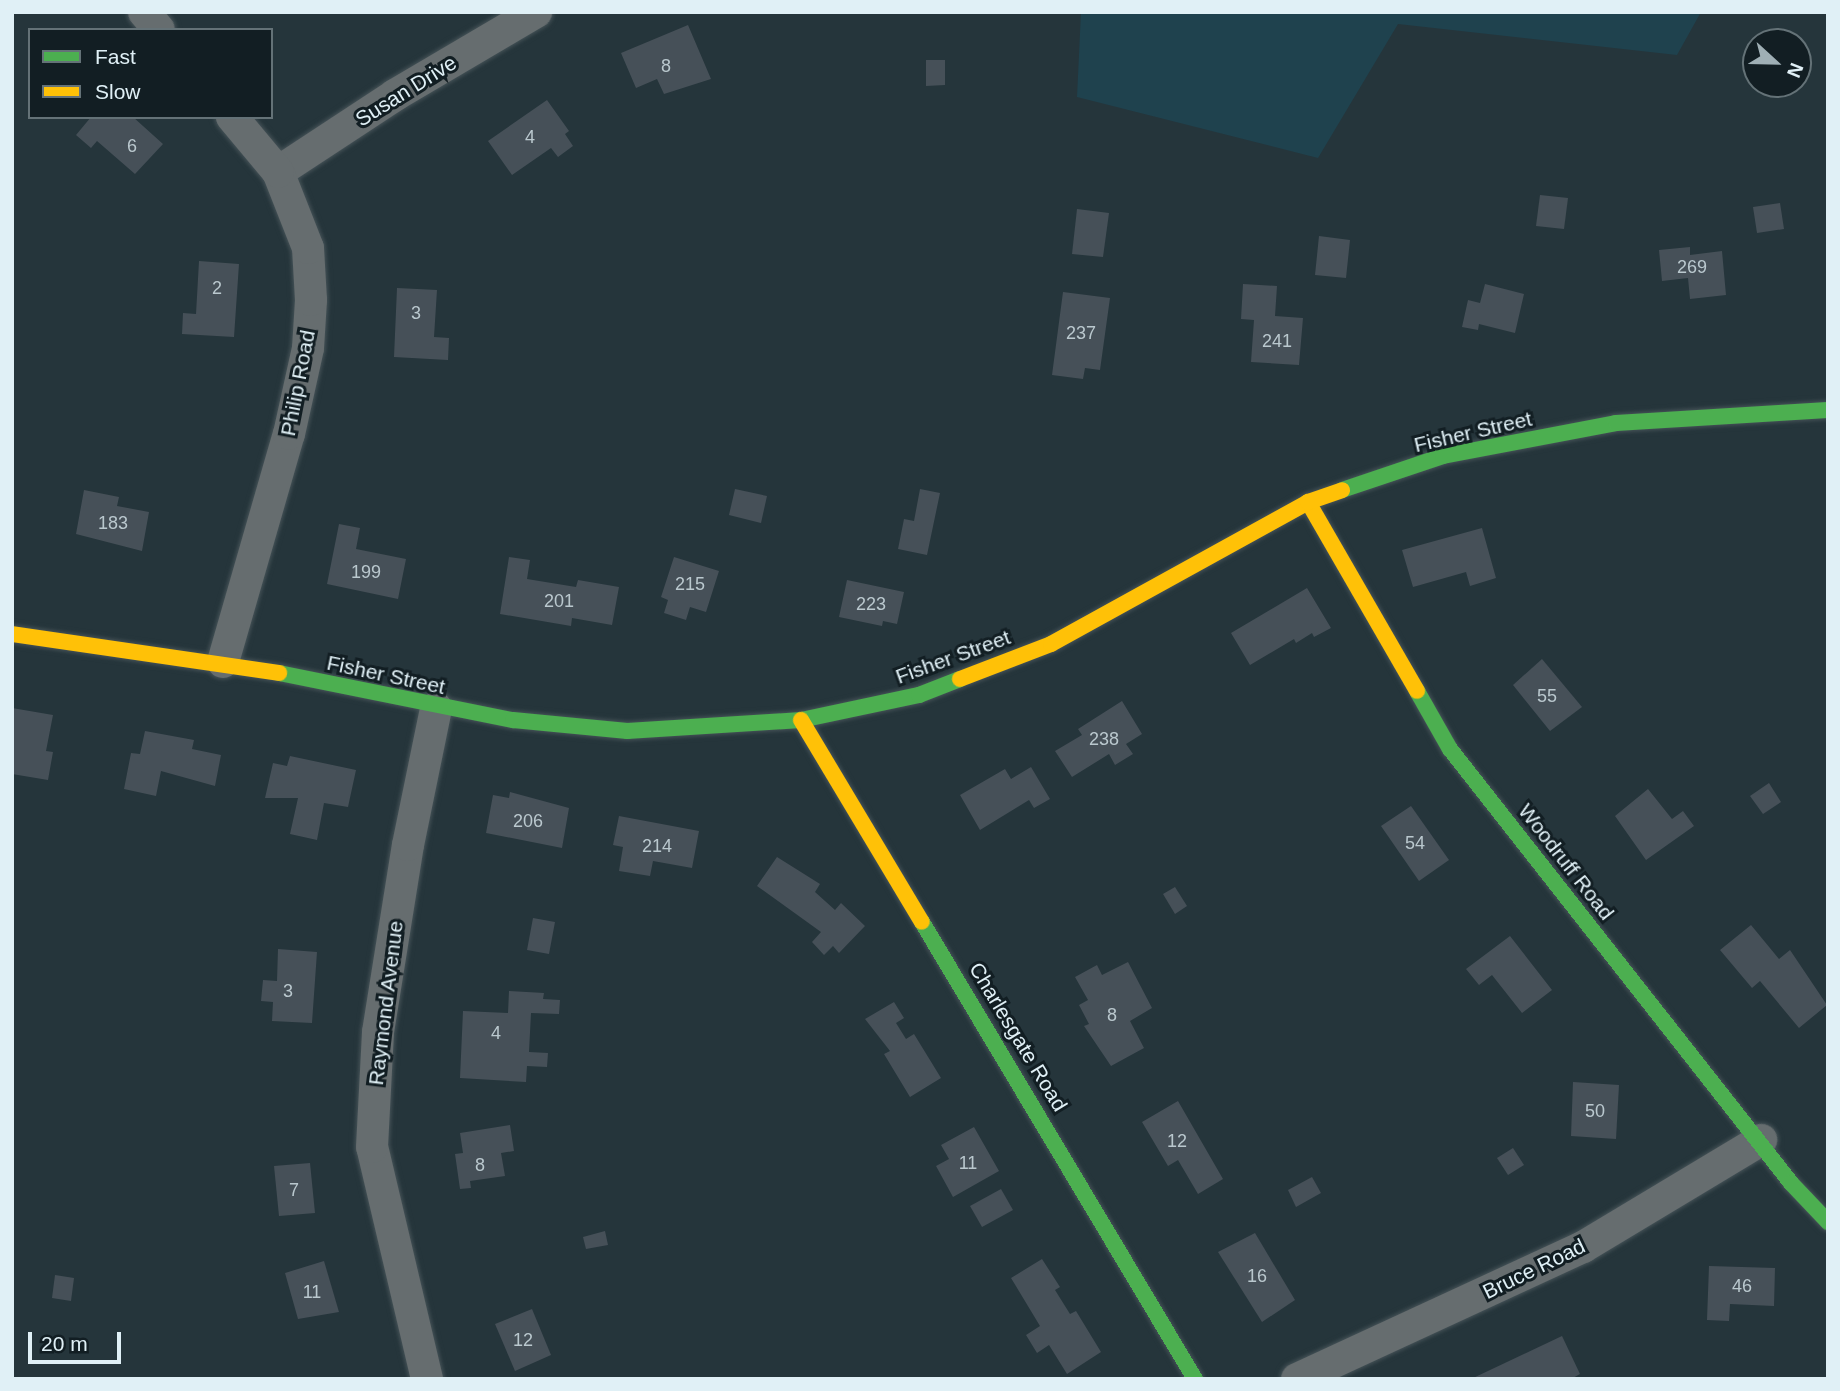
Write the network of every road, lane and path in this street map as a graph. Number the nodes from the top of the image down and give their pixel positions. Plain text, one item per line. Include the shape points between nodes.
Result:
1 (144, 12) edge
2 (536, 12) edge
3 (157, 28) edge
4 (234, 119) edge
5 (278, 172) junction
6 (1828, 410) edge
7 (1308, 502) junction
8 (12, 634) edge
9 (223, 663) junction
10 (436, 708) junction
11 (801, 720) junction
12 (1761, 1140) junction
13 (1828, 1222) edge
14 (427, 1379) edge
15 (1195, 1379) edge
16 (1297, 1379) edge

1 - 3 street
2 - 5 street, Susan Drive via 395,95
4 - 5 street, Philip Road
5 - 9 street, Philip Road via 308,248 308,348 289,434
6 - 7 main road, Fisher Street via 1616,423 1443,456
7 - 11 main road, Fisher Street via 1051,644 919,695
7 - 12 main road, Woodruff Road via 1450,750
8 - 9 main road, Fisher Street
9 - 10 main road, Fisher Street
10 - 11 main road, Fisher Street via 627,731
10 - 14 street, Raymond Avenue via 408,845 379,1032 372,1147
11 - 15 main road, Charlesgate Road
12 - 13 main road, Woodruff Road
12 - 16 street, Bruce Road via 1583,1247

